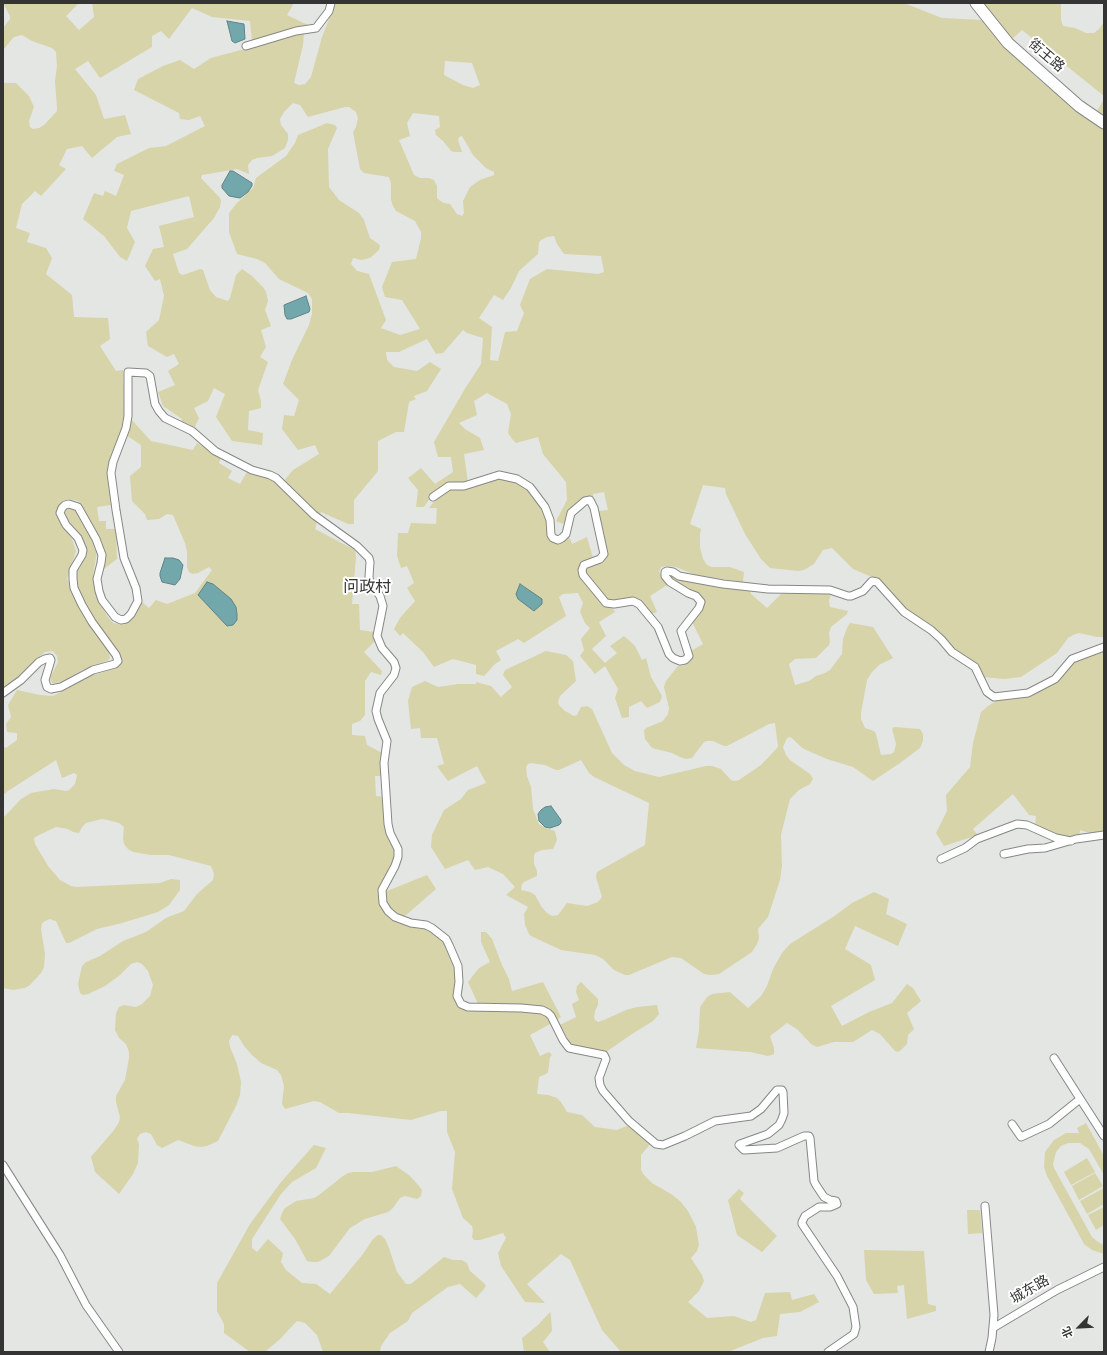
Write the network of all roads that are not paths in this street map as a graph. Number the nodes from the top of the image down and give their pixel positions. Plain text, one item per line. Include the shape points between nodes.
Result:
1 (331, 3) edge
2 (976, 3) edge
3 (246, 46) dead end
4 (1104, 123) edge
5 (433, 497) dead end
6 (1104, 647) edge
7 (3, 693) edge
8 (1104, 835) edge
9 (1071, 841) junction
10 (1004, 854) dead end
11 (941, 859) dead end
12 (1054, 1058) dead end
13 (1080, 1099) junction
14 (1012, 1124) dead end
15 (1104, 1136) edge
16 (3, 1165) edge
17 (985, 1206) dead end
18 (1104, 1267) edge
19 (994, 1328) junction
20 (118, 1352) edge
21 (828, 1352) edge
22 (990, 1352) edge

1 - 3 street via 329,11 316,28
2 - 4 main road, 街王路 via 1008,43 1079,106
5 - 6 street via 450,486 464,486 499,475 517,479 530,487 545,507 550,520 551,535 558,540 566,534 571,514 585,501 590,500 604,554 600,559 584,565 583,575 606,603 633,601 639,604 658,627 669,654 680,661 689,656 681,631 701,602 696,596 670,582 665,576 667,571 679,576 723,584 768,589 830,590 848,596 864,591 872,581 877,582 904,612 931,630 952,652 975,667 987,692 994,697 1028,693 1055,679 1072,659
7 - 21 street via 45,659 51,660 45,680 46,687 51,689 61,687 93,670 118,661 92,622 74,588 73,570 83,550 78,538 66,525 60,513 65,505 78,507 102,555 98,580 102,600 115,617 126,619 138,601 136,588 124,558 112,473 113,462 128,416 128,372 146,373 150,376 155,404 165,418 192,432 215,451 252,470 276,478 314,515 357,546 369,558 370,583 380,596 383,606 377,636 396,668 394,675 380,693 376,711 387,741 384,764 388,824 398,849 395,866 382,890 383,903 395,917 426,925 446,939 458,966 457,996 461,1004 468,1007 542,1010 548,1013 569,1048 604,1055 606,1059 599,1078 603,1091 629,1121 656,1144 663,1145 715,1121 751,1116 761,1109 777,1090 782,1090 784,1113 779,1125 768,1134 739,1145 744,1150 777,1148 804,1136 810,1138 816,1186 824,1197 836,1201 837,1204 819,1207 805,1216 802,1224 837,1276 853,1307 856,1327 854,1334
8 - 9 street
9 - 10 street
9 - 11 street via 1056,838 1027,825 1017,824 977,839 965,848
12 - 13 street
13 - 14 street via 1049,1124 1021,1137
13 - 15 street
16 - 20 street via 60,1255 86,1305
17 - 19 street
18 - 19 street, 城东路 via 1058,1290
19 - 22 street

